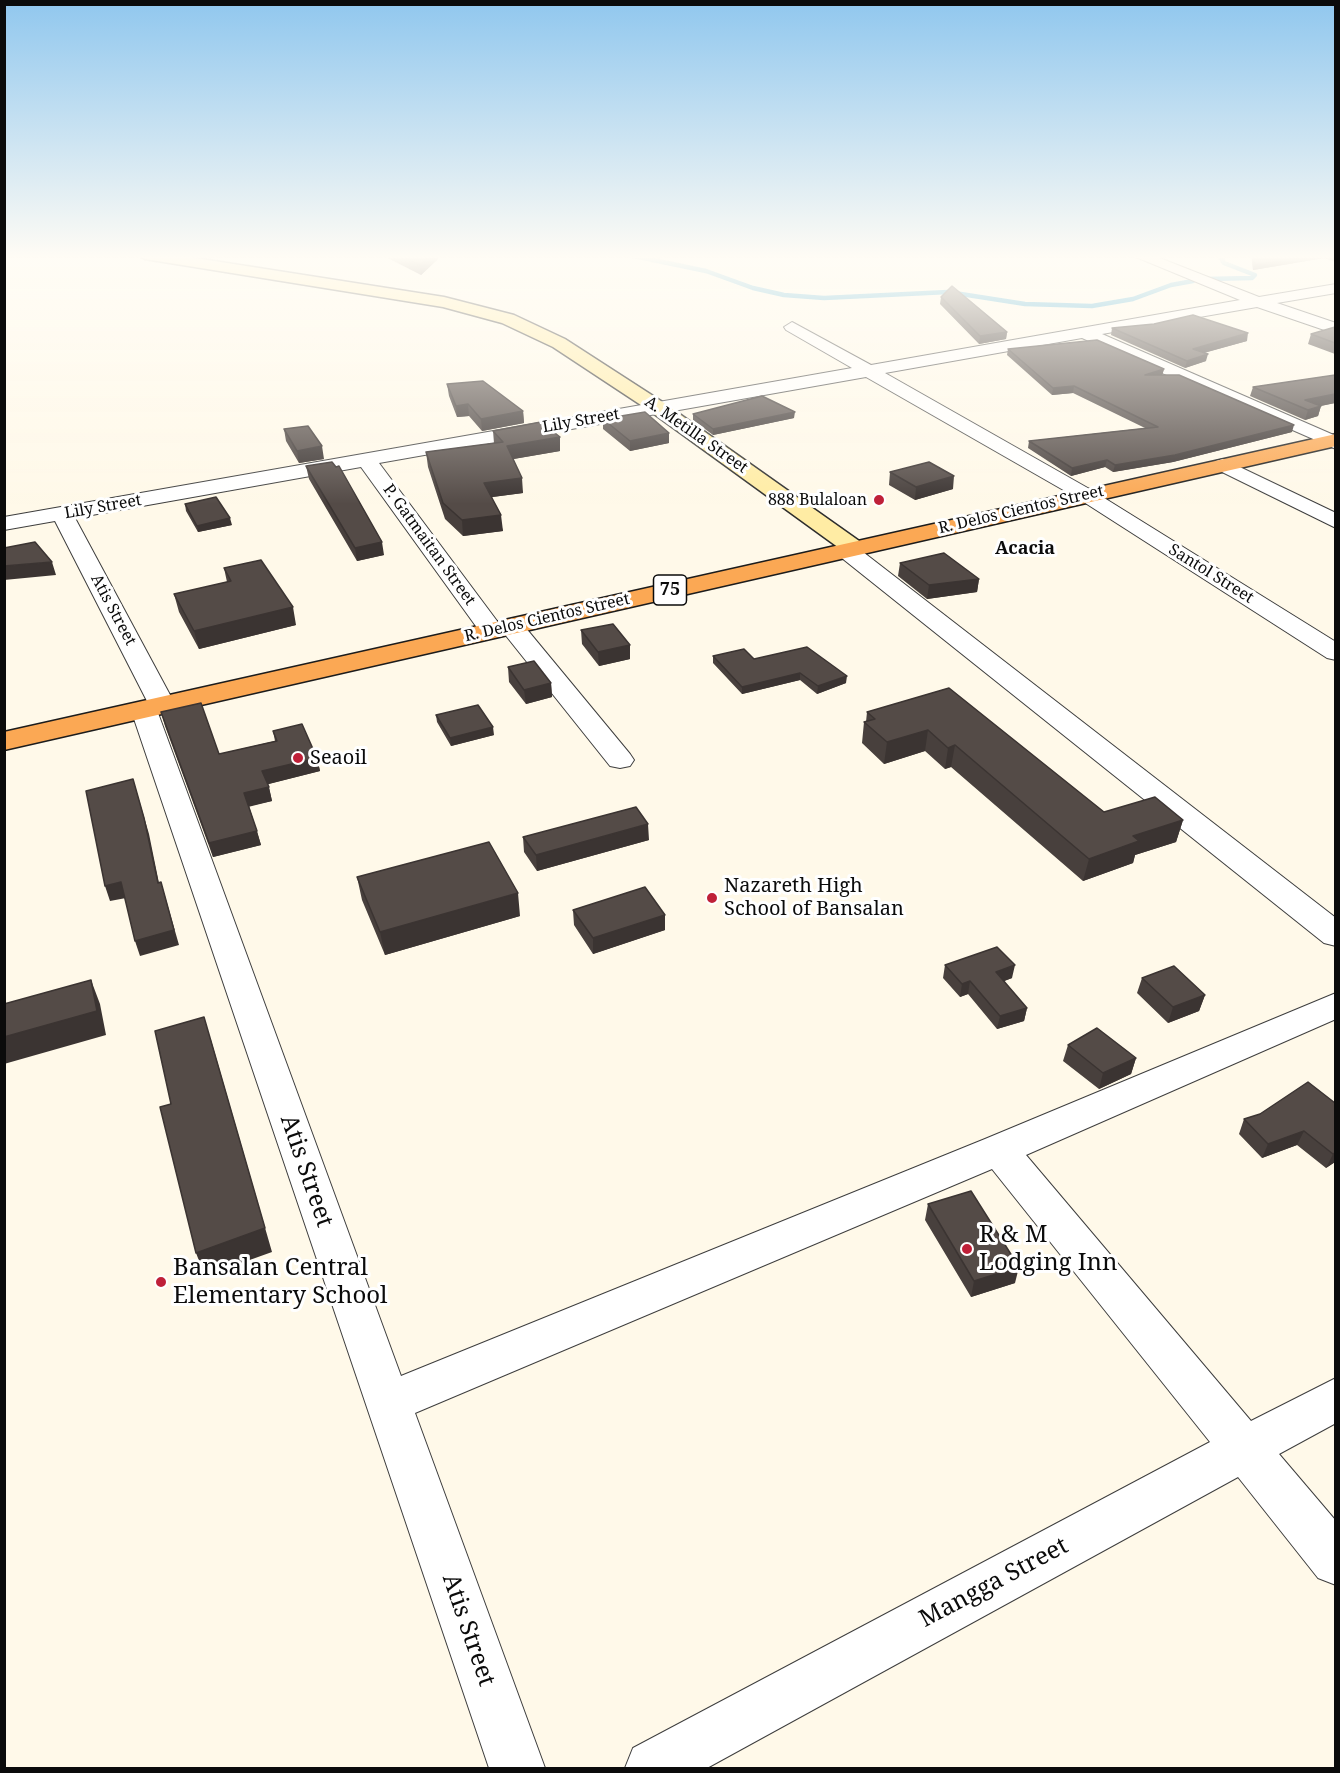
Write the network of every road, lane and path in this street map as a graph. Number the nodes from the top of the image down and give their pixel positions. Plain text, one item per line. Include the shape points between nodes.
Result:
1 (549, 338) edge
2 (811, 338) edge
3 (1065, 338) edge
4 (1096, 338) edge
5 (868, 371) junction
6 (657, 407) junction
7 (1334, 441) edge
8 (366, 459) junction
9 (1223, 465) junction
10 (1086, 495) junction
11 (62, 514) junction
12 (1335, 522) edge
13 (4, 524) edge
14 (850, 549) junction
15 (502, 628) junction
16 (1330, 645) edge
17 (153, 708) junction
18 (4, 741) edge
19 (620, 760) dead end
20 (1335, 935) edge
21 (1335, 1005) edge
22 (999, 1150) junction
23 (1335, 1399) edge
24 (388, 1403) junction
25 (1244, 1448) junction
26 (1335, 1560) edge
27 (517, 1768) edge
28 (653, 1768) edge

1 - 6 main road, A. Metilla Street
2 - 5 street, Santol Street
3 - 5 street, Lily Street
4 - 7 street
5 - 6 street, Lily Street
5 - 10 street, Santol Street
6 - 8 street, Lily Street
6 - 14 main road, A. Metilla Street
7 - 9 highway, R. Delos Cientos Street / 75
8 - 11 street, Lily Street
8 - 15 street, P. Gatmaitan Street
9 - 10 highway, R. Delos Cientos Street / 75
9 - 12 street
10 - 14 highway, R. Delos Cientos Street / 75
10 - 16 street, Santol Street
11 - 13 street, Lily Street
11 - 17 street, Atis Street
14 - 15 highway, R. Delos Cientos Street / 75
14 - 20 street
15 - 17 highway, R. Delos Cientos Street / 75
15 - 19 street, P. Gatmaitan Street
17 - 18 highway, R. Delos Cientos Street / 75
17 - 24 street, Atis Street
21 - 22 street
22 - 24 street
22 - 25 street
23 - 25 street, Mangga Street
24 - 27 street, Atis Street
25 - 26 street
25 - 28 street, Mangga Street

